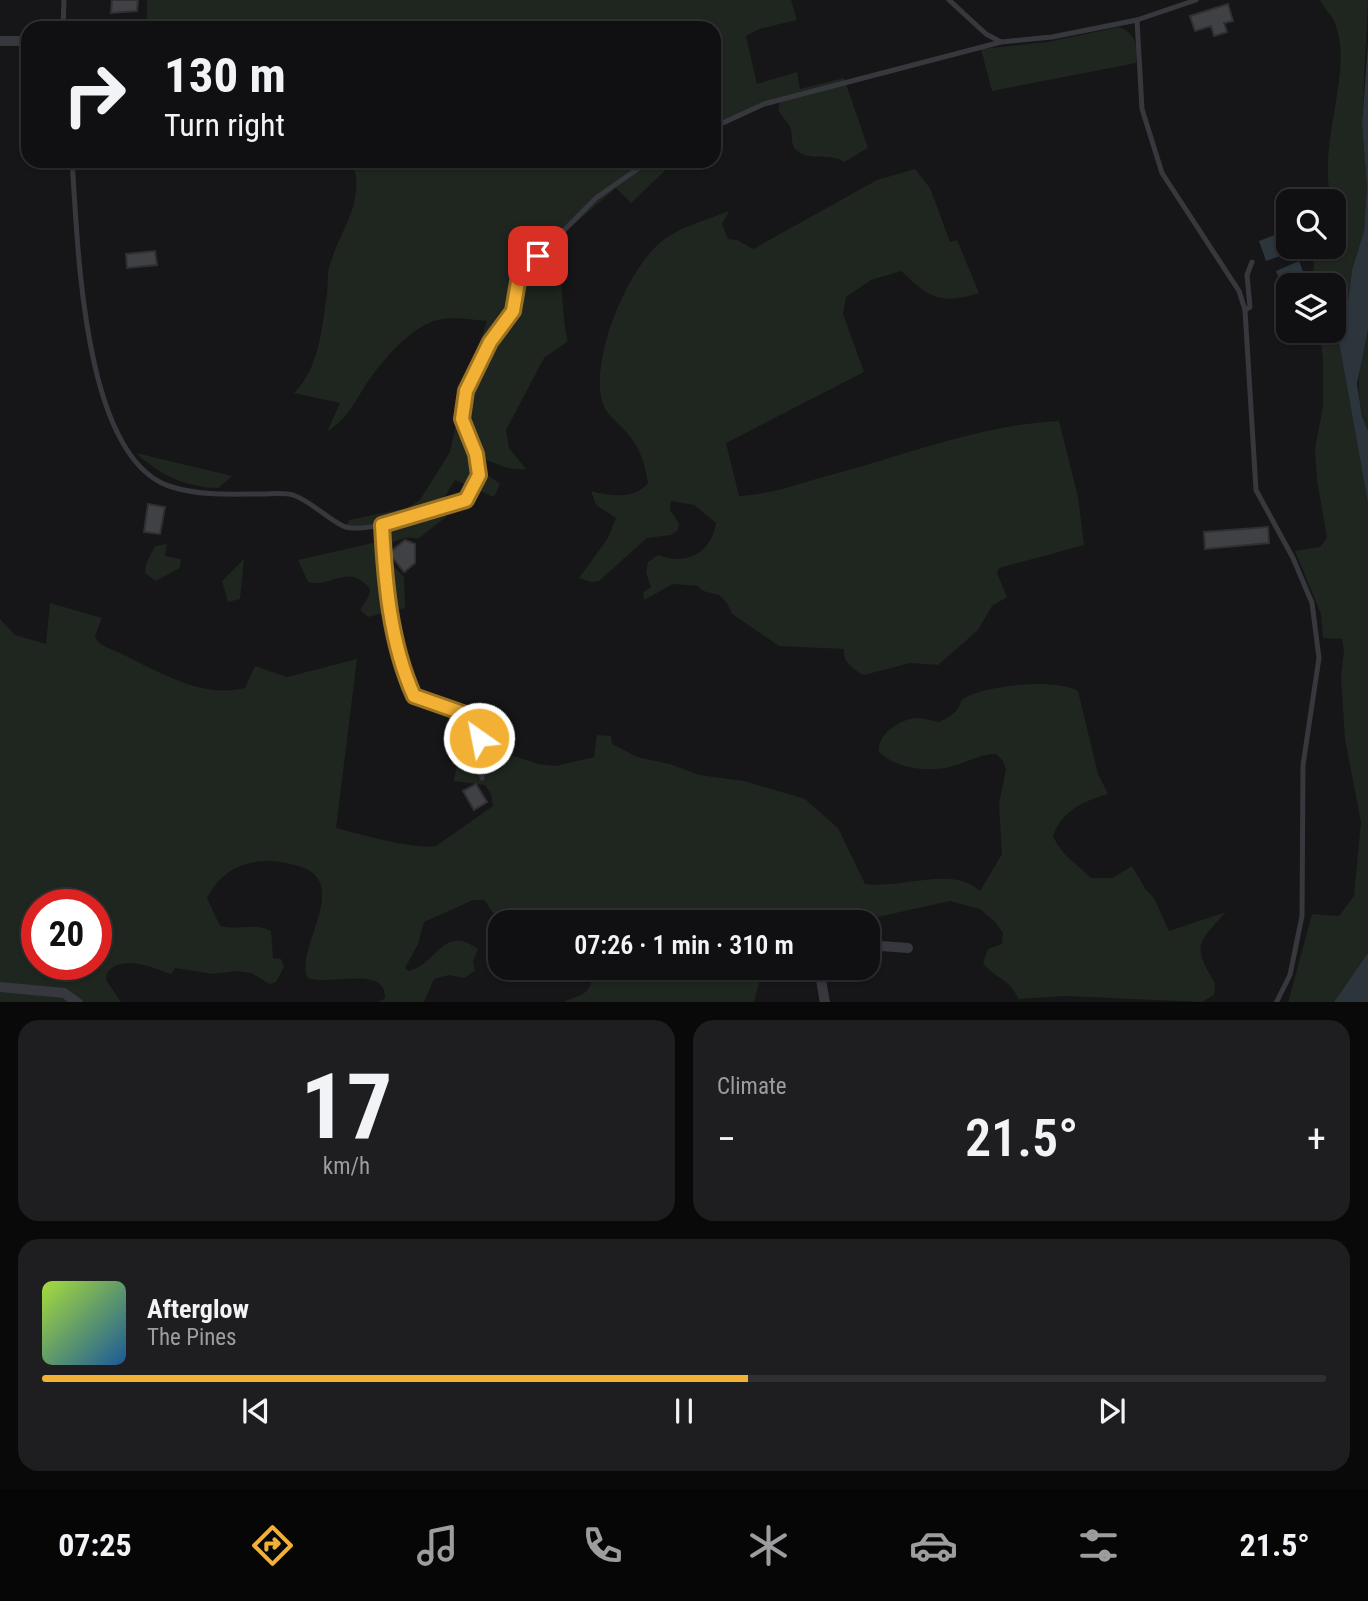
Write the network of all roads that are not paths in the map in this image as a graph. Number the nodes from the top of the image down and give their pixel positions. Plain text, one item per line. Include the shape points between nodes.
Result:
1 (64, 0) edge
2 (949, 0) edge
3 (1196, 0) edge
4 (1137, 20) junction
5 (63, 21) edge
6 (0, 41) edge
7 (21, 41) edge
8 (1000, 42) junction
9 (721, 124) edge
10 (72, 168) edge
11 (639, 168) edge
12 (1252, 262) dead end
13 (1245, 310) junction
14 (382, 525) junction
15 (482, 778) dead end
16 (880, 946) edge
17 (908, 948) dead end
18 (821, 980) edge
19 (0, 987) edge
20 (77, 1002) edge
21 (825, 1002) edge
22 (1276, 1002) edge

1 - 5 lane
2 - 8 lane
3 - 4 lane
4 - 8 lane
4 - 13 lane via 1142,109 1162,173 1239,291
6 - 7 street
8 - 9 lane via 764,104
10 - 14 lane via 91,356 103,400 140,468 170,487 208,494 293,494 345,528
11 - 14 lane via 596,198 519,276 513,311 490,342 466,391 462,419 479,475 466,500
12 - 13 lane via 1247,275 1250,307
13 - 22 lane via 1256,490 1312,603 1320,658 1303,765 1302,916 1290,975
14 - 15 lane via 388,594 405,675 414,696 477,718
16 - 17 street
18 - 21 street
19 - 20 street via 64,993

